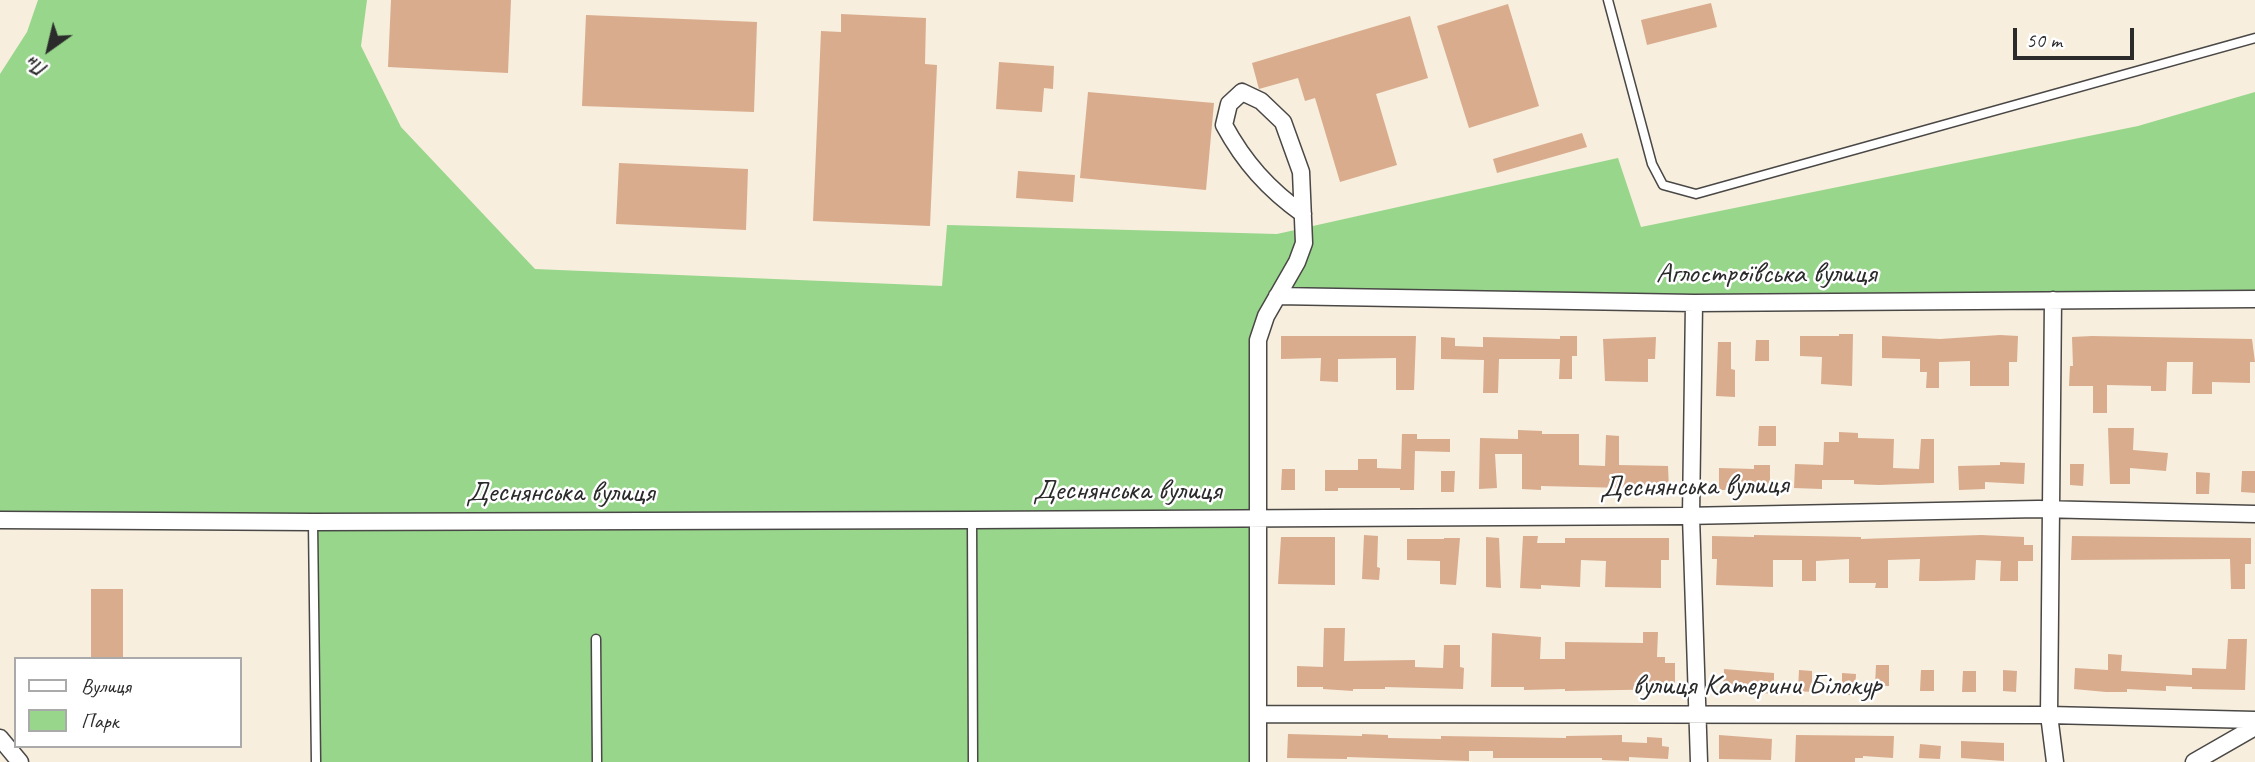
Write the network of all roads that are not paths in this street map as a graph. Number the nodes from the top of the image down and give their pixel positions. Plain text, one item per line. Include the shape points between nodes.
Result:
1 (1608, 0) edge
2 (2255, 38) edge
3 (1303, 214) junction
4 (1277, 296) junction
5 (2255, 299) edge
6 (2053, 300) junction
7 (1694, 303) junction
8 (2051, 510) junction
9 (2255, 514) edge
10 (1691, 516) junction
11 (1258, 518) junction
12 (0, 520) edge
13 (972, 520) junction
14 (313, 522) junction
15 (596, 639) dead end
16 (1258, 714) junction
17 (1697, 714) junction
18 (2049, 715) junction
19 (2255, 720) edge
20 (2255, 727) edge
21 (0, 738) edge
22 (20, 762) edge
23 (316, 762) edge
24 (597, 762) edge
25 (973, 762) edge
26 (1258, 762) edge
27 (1699, 762) edge
28 (2055, 762) edge
29 (2194, 762) edge

1 - 2 lane via 1652,164 1663,185 1696,194
3 - 3 street via 1301,172 1283,122 1262,102 1242,92 1229,104 1224,125 1251,169
3 - 4 street via 1304,243
4 - 7 street, Аглостроївська вулиця
4 - 11 street via 1258,340
5 - 6 street, Аглостроївська вулиця
6 - 7 street, Аглостроївська вулиця
6 - 8 street
7 - 10 street
8 - 9 street, Деснянська вулиця
8 - 10 street, Деснянська вулиця
8 - 18 street
10 - 11 street, Деснянська вулиця
10 - 17 street
11 - 13 street, Деснянська вулиця
11 - 16 street
12 - 14 street, Деснянська вулиця
13 - 14 street, Деснянська вулиця
13 - 25 lane
14 - 23 lane
15 - 24 lane
16 - 17 street, вулиця Катерини Білокур
16 - 26 street
17 - 18 street, вулиця Катерини Білокур
17 - 27 street
18 - 19 street, вулиця Катерини Білокур
18 - 28 street
20 - 29 street
21 - 22 street

